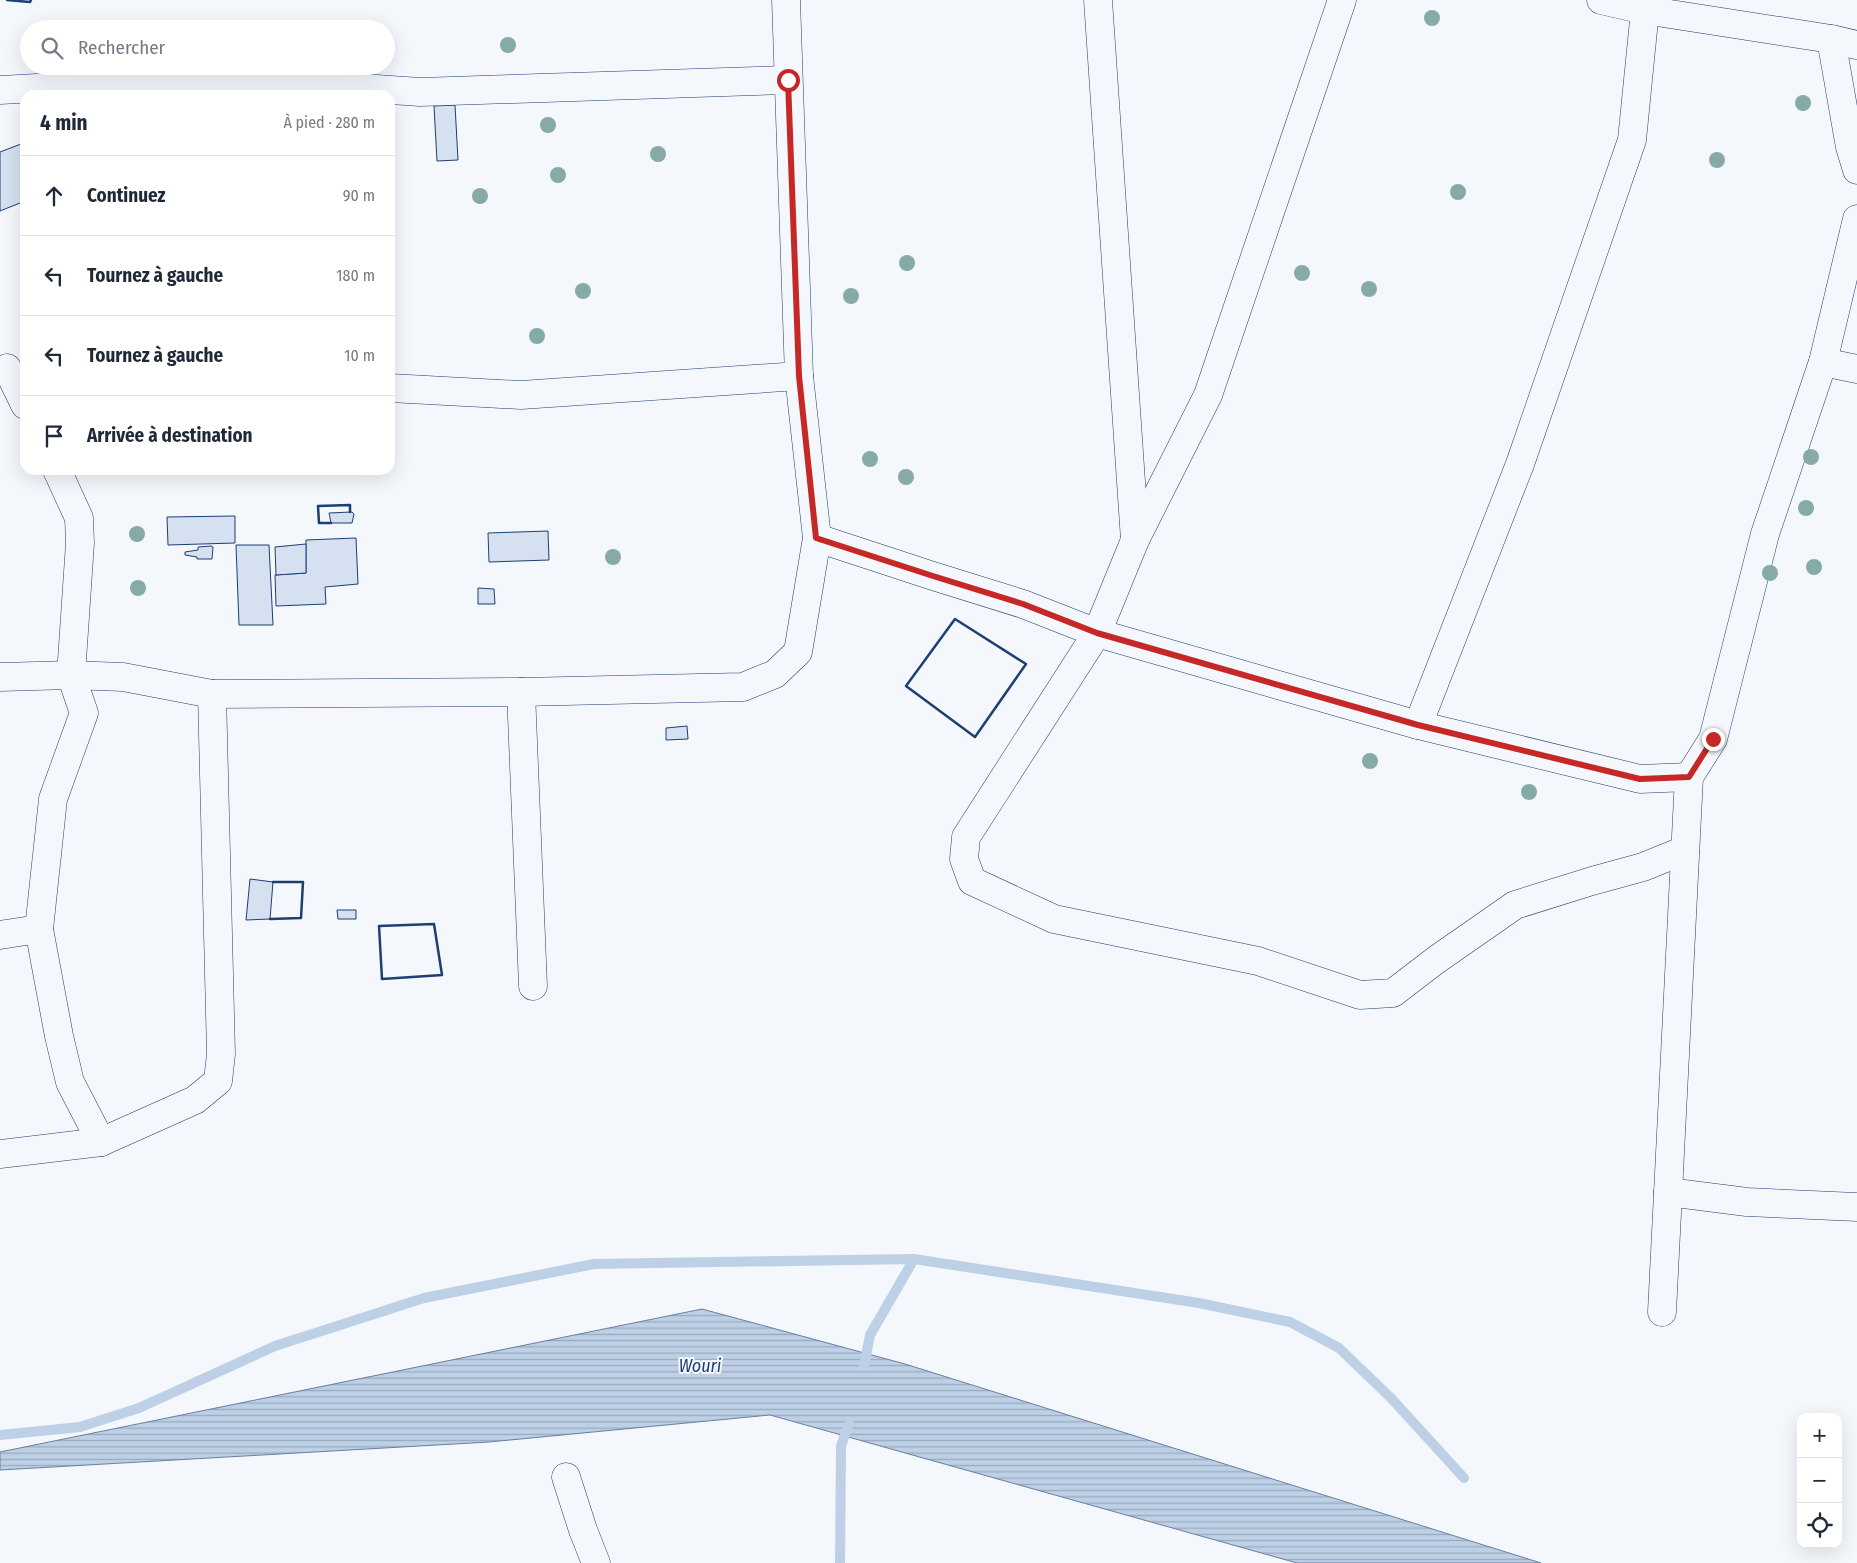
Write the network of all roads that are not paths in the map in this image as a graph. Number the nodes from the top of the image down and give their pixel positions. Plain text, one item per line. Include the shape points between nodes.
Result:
1 (786, 0) edge
2 (1098, 0) edge
3 (1342, 0) edge
4 (1601, 0) edge
5 (1645, 5) edge
6 (1844, 42) edge
7 (788, 80) junction
8 (0, 90) edge
9 (391, 90) edge
10 (395, 90) edge
11 (1857, 170) edge
12 (1857, 219) edge
13 (1823, 362) junction
14 (11, 368) edge
15 (1857, 369) edge
16 (799, 376) junction
17 (395, 388) edge
18 (20, 392) edge
19 (59, 475) edge
20 (816, 538) junction
21 (1135, 540) junction
22 (1097, 633) junction
23 (71, 675) junction
24 (0, 677) edge
25 (521, 692) junction
26 (212, 694) junction
27 (1418, 725) junction
28 (1689, 777) junction
29 (1685, 850) junction
30 (39, 929) junction
31 (0, 935) edge
32 (533, 986) dead end
33 (101, 1142) junction
34 (0, 1154) edge
35 (1668, 1192) junction
36 (1857, 1207) edge
37 (1662, 1312) dead end
38 (566, 1476) dead end
39 (596, 1563) edge

1 - 7 street
2 - 21 street
3 - 21 street via 1208,394
4 - 5 street
5 - 6 street
5 - 27 street via 1632,140 1520,464
6 - 11 street via 1850,147
7 - 10 street
7 - 16 street
8 - 9 street via 218,78
12 - 13 street
13 - 15 street
13 - 28 street via 1765,534 1713,739
14 - 18 street
16 - 17 street via 521,395
16 - 20 street
19 - 23 street via 79,518
20 - 22 street via 1023,604
20 - 25 street via 798,652 775,674 743,687
21 - 22 street
22 - 27 street
22 - 29 street via 966,837 964,859 972,881 1054,919 1258,961 1360,995 1393,993 1515,905 1643,867
23 - 24 street
23 - 26 street via 123,677
23 - 30 street via 84,712 53,799
25 - 26 street
25 - 32 street
26 - 33 street via 221,1054 218,1081 195,1100
27 - 28 street via 1640,779
28 - 29 street
29 - 35 street
30 - 31 street
30 - 33 street via 70,1082
33 - 34 street
35 - 36 street via 1747,1202
35 - 37 street
38 - 39 street

